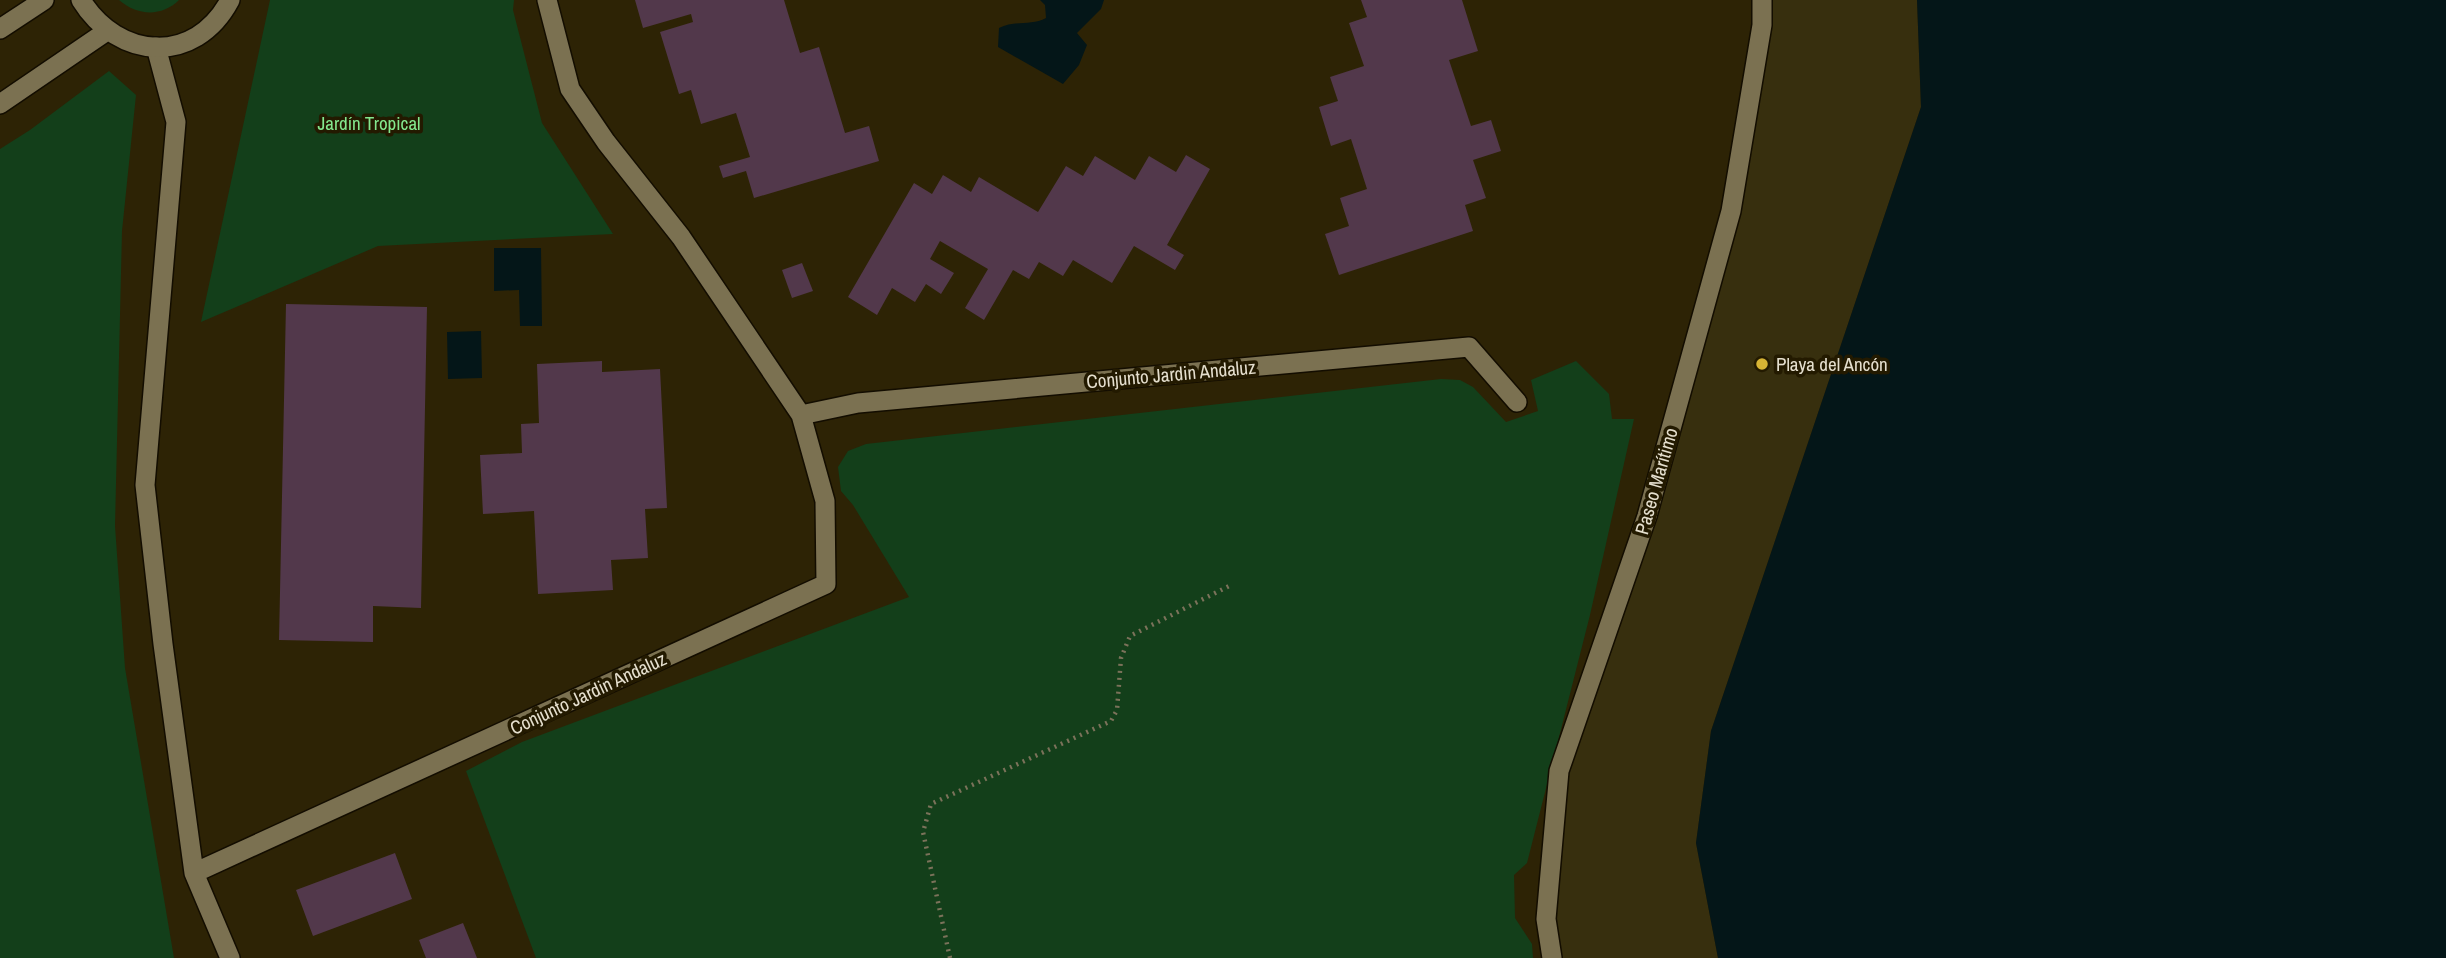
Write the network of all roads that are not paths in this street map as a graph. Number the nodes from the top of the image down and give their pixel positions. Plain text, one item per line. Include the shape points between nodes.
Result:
1 (44, 0) edge
2 (81, 0) edge
3 (230, 0) edge
4 (547, 0) edge
5 (1762, 0) edge
6 (0, 30) edge
7 (107, 31) junction
8 (156, 47) junction
9 (0, 104) edge
10 (1517, 402) dead end
11 (801, 415) junction
12 (194, 873) junction
13 (230, 958) edge
14 (1552, 958) edge

1 - 6 street
2 - 7 street
3 - 8 street via 204,32 181,44
4 - 11 street, Conjunto Jardin Andaluz via 570,89 681,237
5 - 14 street, Paseo Marítimo via 1762,25 1731,211 1647,516 1559,771 1546,919
7 - 8 street via 130,43
7 - 9 street
8 - 12 street via 176,122 145,485
10 - 11 street, Conjunto Jardin Andaluz via 1469,346 858,403
11 - 12 street, Conjunto Jardin Andaluz via 825,501 826,584
12 - 13 street

